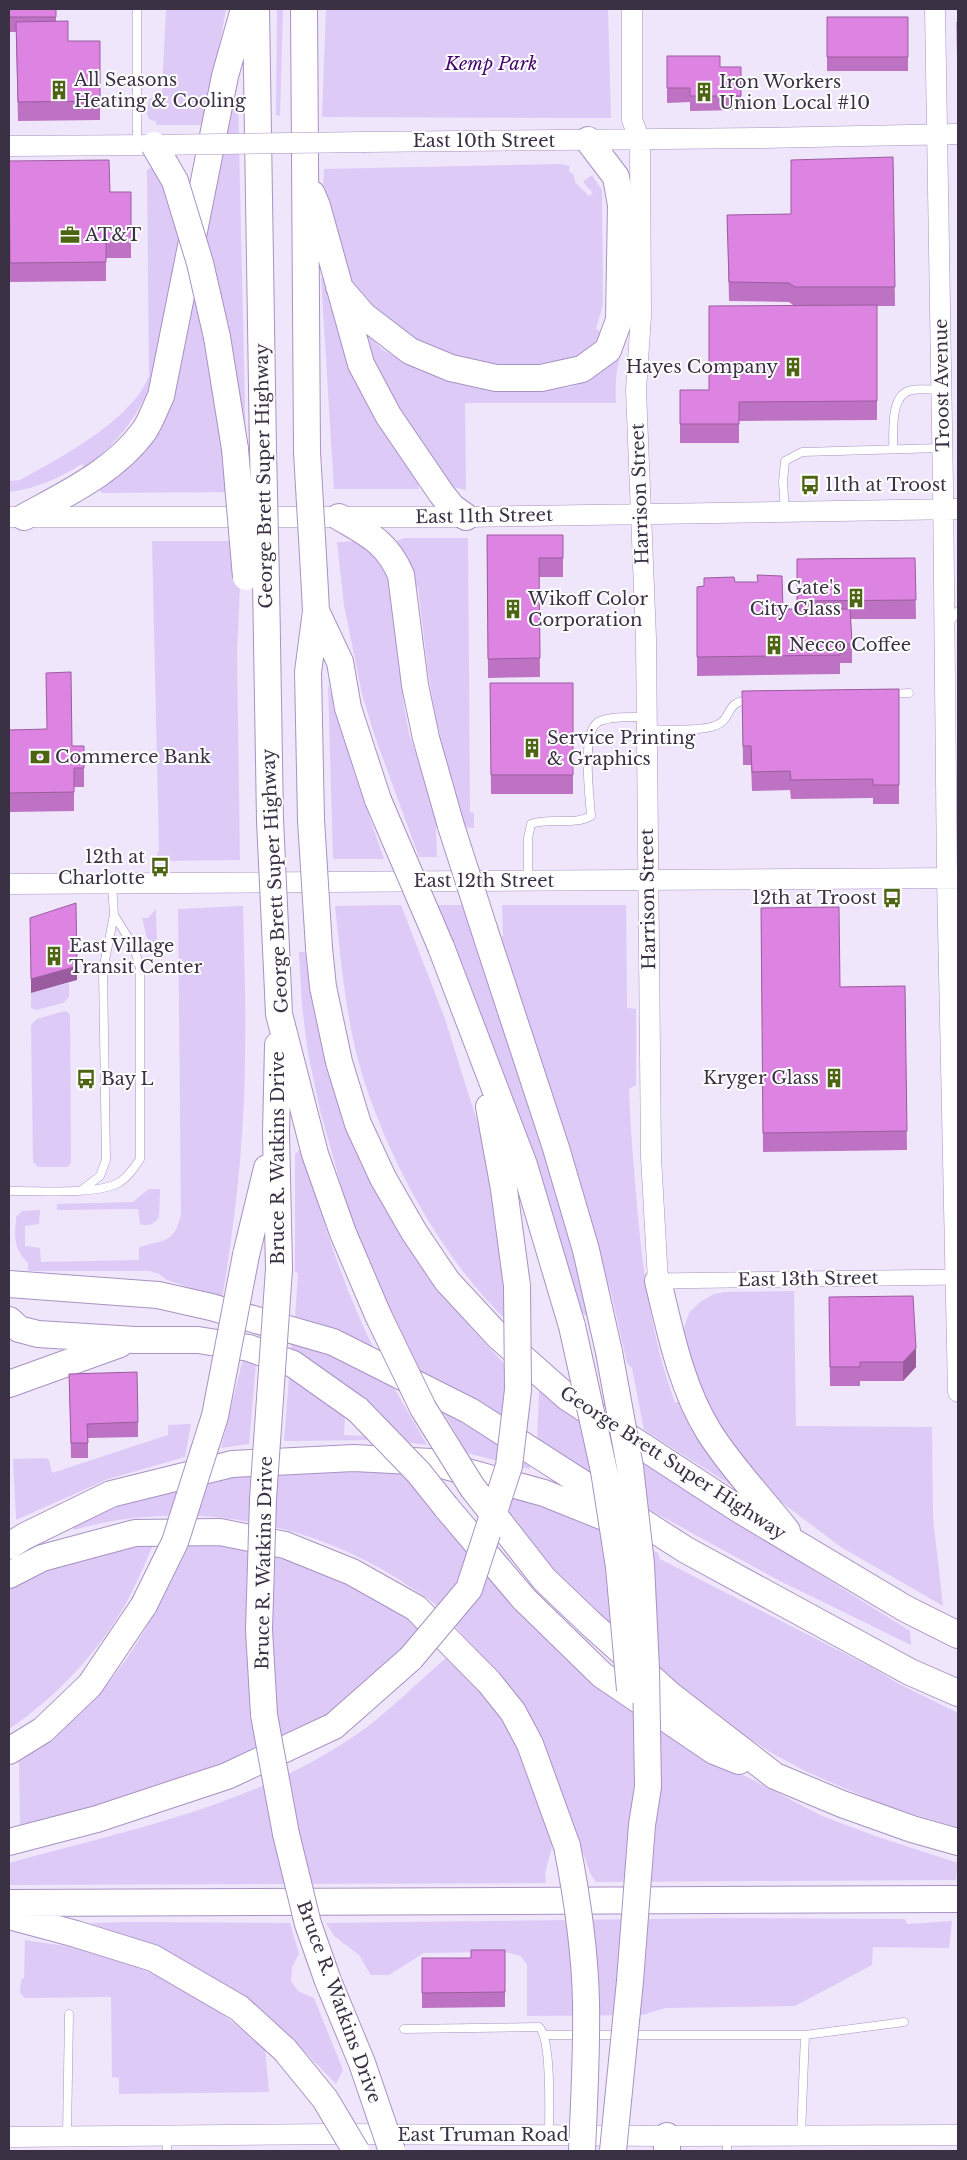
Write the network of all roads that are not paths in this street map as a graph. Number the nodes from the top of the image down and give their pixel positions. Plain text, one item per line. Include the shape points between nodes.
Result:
1 (137, 9) edge
2 (244, 9) edge
3 (256, 9) edge
4 (304, 9) edge
5 (632, 9) edge
6 (935, 9) edge
7 (937, 134) junction
8 (958, 134) edge
9 (588, 140) junction
10 (640, 140) junction
11 (145, 145) junction
12 (9, 146) edge
13 (304, 180) junction
14 (340, 286) junction
15 (942, 390) junction
16 (943, 448) junction
17 (893, 449) junction
18 (951, 509) edge
19 (785, 513) junction
20 (641, 514) junction
21 (17, 517) edge
22 (339, 517) junction
23 (466, 517) junction
24 (256, 579) junction
25 (316, 611) junction
26 (958, 611) edge
27 (945, 628) junction
28 (880, 694) edge
29 (909, 694) dead end
30 (761, 699) edge
31 (646, 723) junction
32 (953, 878) edge
33 (648, 880) junction
34 (528, 881) junction
35 (9, 884) edge
36 (112, 884) junction
37 (114, 915) junction
38 (279, 1014) junction
39 (478, 1044) junction
40 (276, 1133) junction
41 (79, 1190) junction
42 (9, 1191) edge
43 (957, 1277) edge
44 (658, 1280) junction
45 (9, 1284) edge
46 (9, 1320) edge
47 (135, 1340) junction
48 (9, 1384) edge
49 (958, 1392) edge
50 (796, 1544) junction
51 (9, 1546) edge
52 (686, 1550) junction
53 (9, 1576) edge
54 (958, 1635) edge
55 (958, 1693) edge
56 (9, 1751) edge
57 (774, 1776) junction
58 (642, 1825) junction
59 (9, 1842) edge
60 (958, 1842) edge
61 (958, 1899) edge
62 (9, 1903) edge
63 (9, 1916) edge
64 (69, 2014) dead end
65 (904, 2022) dead end
66 (404, 2029) dead end
67 (545, 2035) junction
68 (805, 2035) junction
69 (958, 2134) edge
70 (801, 2135) junction
71 (549, 2136) junction
72 (9, 2137) edge
73 (66, 2137) junction
74 (167, 2143) edge
75 (334, 2143) edge
76 (727, 2143) edge
77 (667, 2144) edge
78 (356, 2151) edge
79 (392, 2151) edge
80 (582, 2151) edge
81 (613, 2151) edge

1 - 11 lane
2 - 21 highway via 225,76 161,396 144,430 128,450 84,483
3 - 24 highway, George Brett Super Highway, bridge via 263,450
4 - 13 highway, George Brett Super Highway
5 - 10 main road, Harrison Street via 632,120
6 - 7 main road, Troost Avenue
7 - 8 main road, East 10th Street
7 - 10 main road, East 10th Street
7 - 15 main road, Troost Avenue
9 - 10 main road, East 10th Street
9 - 11 main road, East 10th Street, bridge
9 - 14 highway via 616,177 621,205 619,320 608,350 582,369 541,378 496,378 451,368 410,351 363,315
10 - 20 main road, Harrison Street via 641,316 636,390
11 - 12 main road, East 10th Street
11 - 24 highway, bridge via 175,181 200,263 217,337
13 - 14 highway via 317,206
13 - 25 highway, George Brett Super Highway, bridge via 307,452
14 - 23 highway via 361,364 388,415 441,493
15 - 16 main road, Troost Avenue
15 - 17 lane via 912,390 902,394 894,414
16 - 17 lane
16 - 18 main road, Troost Avenue
17 - 19 lane via 802,452 785,461
18 - 19 main road, East 11th Street
18 - 27 main road, Troost Avenue
19 - 20 main road, East 11th Street
20 - 23 main road, East 11th Street
20 - 31 main road, Harrison Street
21 - 22 main road, East 11th Street
22 - 23 main road, East 11th Street
22 - 58 highway, bridge via 387,549 401,575 415,685 426,738 586,1250 630,1467 641,1564 648,1787
24 - 38 highway, George Brett Super Highway, bridge via 266,630
25 - 39 highway, bridge via 340,662 348,708 378,800 441,947
25 - 50 highway, George Brett Super Highway, bridge via 308,672 310,820 323,987 339,1062 358,1124 383,1178 446,1281 498,1336 567,1397
26 - 27 lane
27 - 32 main road, Troost Avenue
28 - 29 lane
30 - 31 lane via 741,700 733,704 724,720 714,727
31 - 33 main road, Harrison Street
31 - 34 lane via 600,721 593,726 588,743 591,816 580,820 531,824
32 - 33 main road, East 12th Street
32 - 43 main road, Troost Avenue
33 - 34 main road, East 12th Street
33 - 44 main road, Harrison Street via 651,1157
34 - 36 main road, East 12th Street
35 - 36 main road, East 12th Street
36 - 37 lane
37 - 41 lane via 103,970 106,1160 100,1176
37 - 41 lane via 134,948 140,968 140,1159 118,1183
38 - 40 highway, Bruce R. Watkins Drive
38 - 57 highway, George Brett Super Highway, bridge via 316,1154 343,1233 423,1408 472,1487 544,1579 669,1694
39 - 58 highway, bridge via 524,1165 572,1326 604,1471 619,1567 636,1788
39 - 59 highway, bridge via 504,1188 517,1286 518,1390 510,1466 469,1589 411,1658 334,1726 227,1776 97,1819
40 - 56 highway, bridge via 246,1254 214,1416 175,1542 144,1605 90,1685 43,1730
40 - 79 highway, Bruce R. Watkins Drive, bridge via 279,1269 263,1499 259,1630 264,1715 286,1834 308,1924
41 - 42 lane
43 - 44 street, East 13th Street
43 - 49 main road, Troost Avenue
44 - 50 highway via 680,1365 694,1403 734,1467
45 - 52 highway via 158,1295 333,1342 470,1411
46 - 47 highway via 19,1329 38,1334
47 - 48 highway
47 - 57 highway, bridge via 198,1340 249,1348 293,1364 358,1410 420,1473 524,1599 602,1674 714,1751
50 - 54 highway, George Brett Super Highway via 906,1609
51 - 52 highway via 111,1494 232,1464 354,1458 432,1462 544,1494
52 - 55 highway via 910,1672
53 - 80 highway, bridge via 42,1558 135,1533 220,1532 285,1545 352,1572 416,1608 489,1682 513,1712 530,1744 566,1846 575,1886 586,2000
57 - 60 highway, George Brett Super Highway via 842,1804
58 - 81 highway, bridge
61 - 62 highway
63 - 78 highway, bridge via 153,1958 239,2008 285,2050 326,2099
64 - 73 lane
65 - 68 lane
66 - 67 lane via 531,2026 539,2027
67 - 68 lane
67 - 71 lane
68 - 70 lane
69 - 70 main road, East Truman Road
70 - 76 main road, East Truman Road
71 - 75 main road, East Truman Road
71 - 77 main road, East Truman Road
72 - 73 main road, East Truman Road
73 - 74 main road, East Truman Road
74 - 75 main road, East Truman Road
76 - 77 main road, East Truman Road

